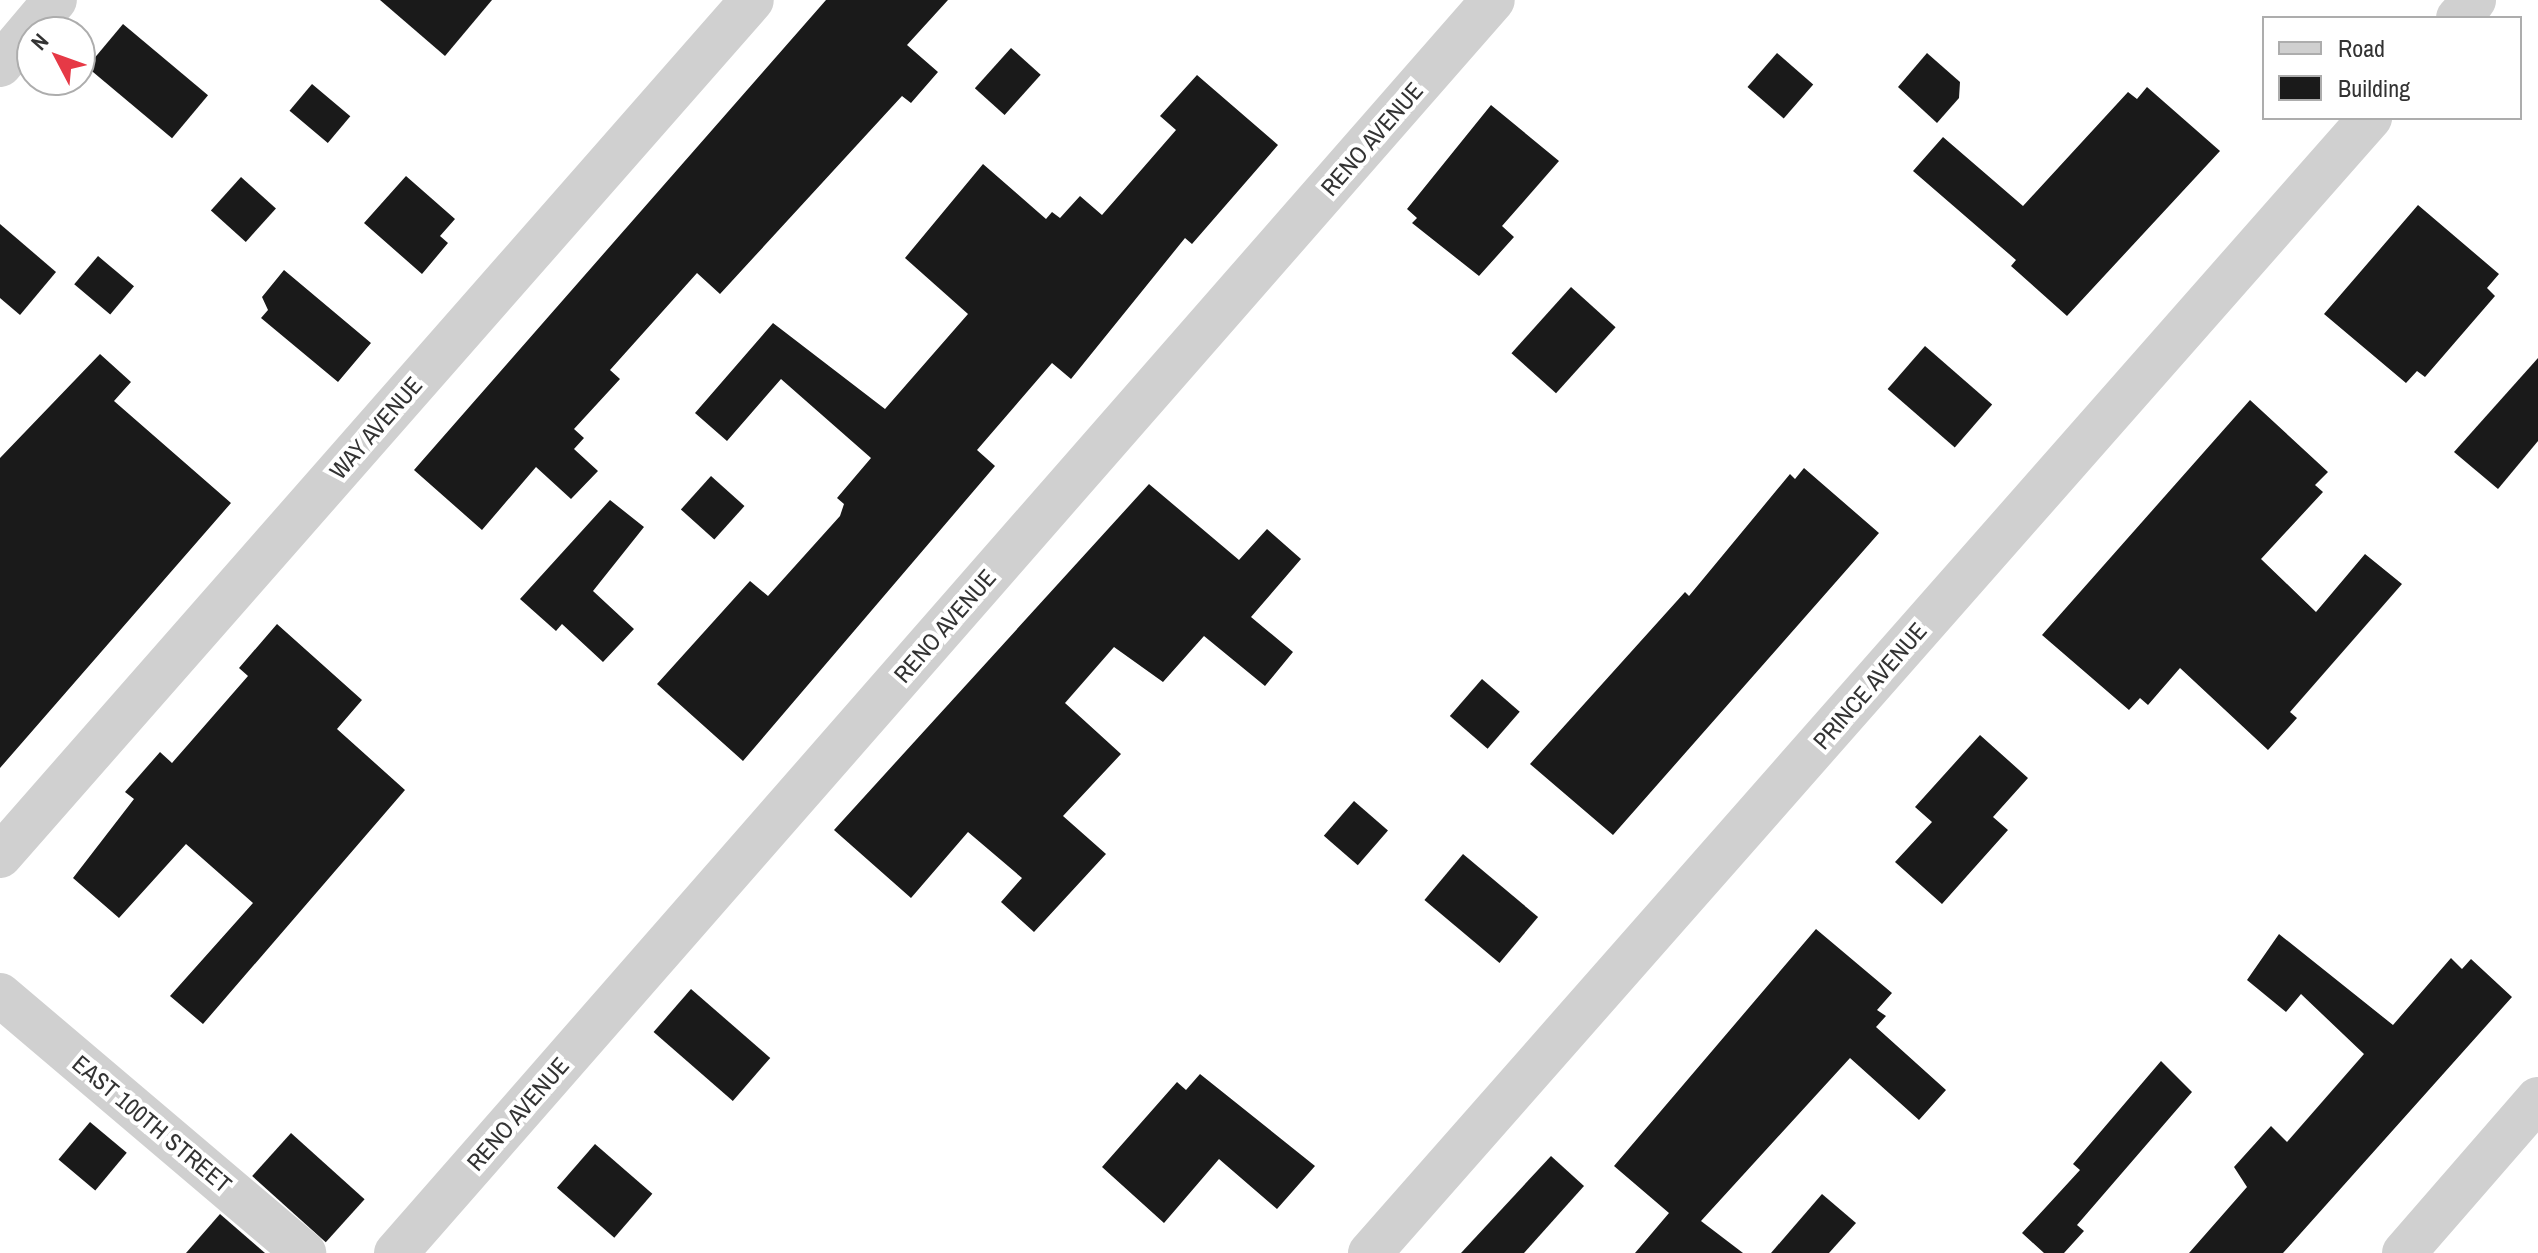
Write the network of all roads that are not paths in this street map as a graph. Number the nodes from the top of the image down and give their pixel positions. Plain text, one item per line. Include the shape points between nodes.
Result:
1 (55, 0) edge
2 (752, 0) edge
3 (2474, 0) edge
4 (1478, 5) edge
5 (2460, 16) edge
6 (0, 65) edge
7 (2368, 120) edge
8 (0, 856) edge
9 (0, 995) edge
10 (2538, 1099) edge
11 (304, 1253) edge
12 (396, 1253) edge
13 (1370, 1253) edge
14 (2404, 1253) edge

1 - 6 street
2 - 8 street, WAY AVENUE
3 - 5 street
4 - 12 street, RENO AVENUE
7 - 13 street, PRINCE AVENUE
9 - 11 street, EAST 100TH STREET
10 - 14 street

